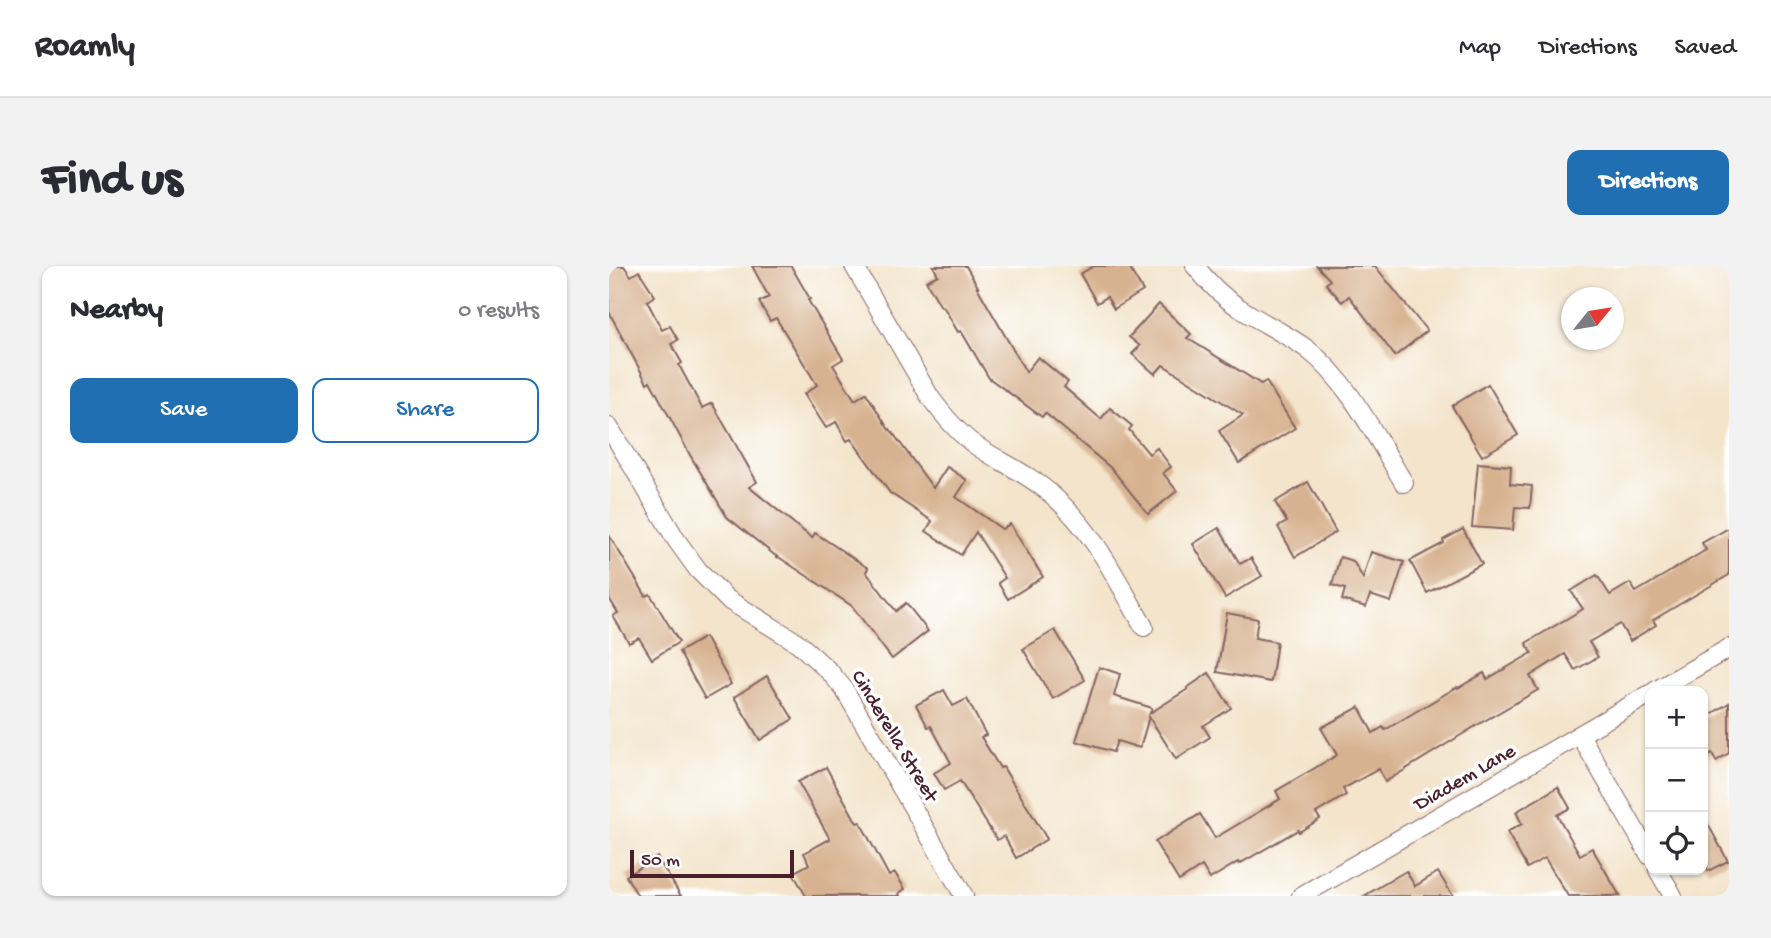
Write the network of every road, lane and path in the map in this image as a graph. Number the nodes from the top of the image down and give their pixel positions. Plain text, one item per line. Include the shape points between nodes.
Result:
1 (854, 266) edge
2 (1195, 266) edge
3 (609, 427) edge
4 (1404, 483) dead end
5 (1144, 627) dead end
6 (1729, 648) edge
7 (1664, 686) edge
8 (1645, 697) edge
9 (1580, 735) junction
10 (1645, 847) edge
11 (1661, 875) edge
12 (1313, 893) edge
13 (964, 896) edge
14 (1673, 896) edge

1 - 5 street via 943,415 974,444 1030,478 1068,509 1103,553
2 - 4 street via 1235,306 1322,362 1350,395
3 - 13 street, Cinderella Street via 698,570 727,599 799,643 844,689
6 - 7 street
8 - 9 street, Diadem Lane
9 - 10 street
9 - 12 street, Diadem Lane
11 - 14 street

